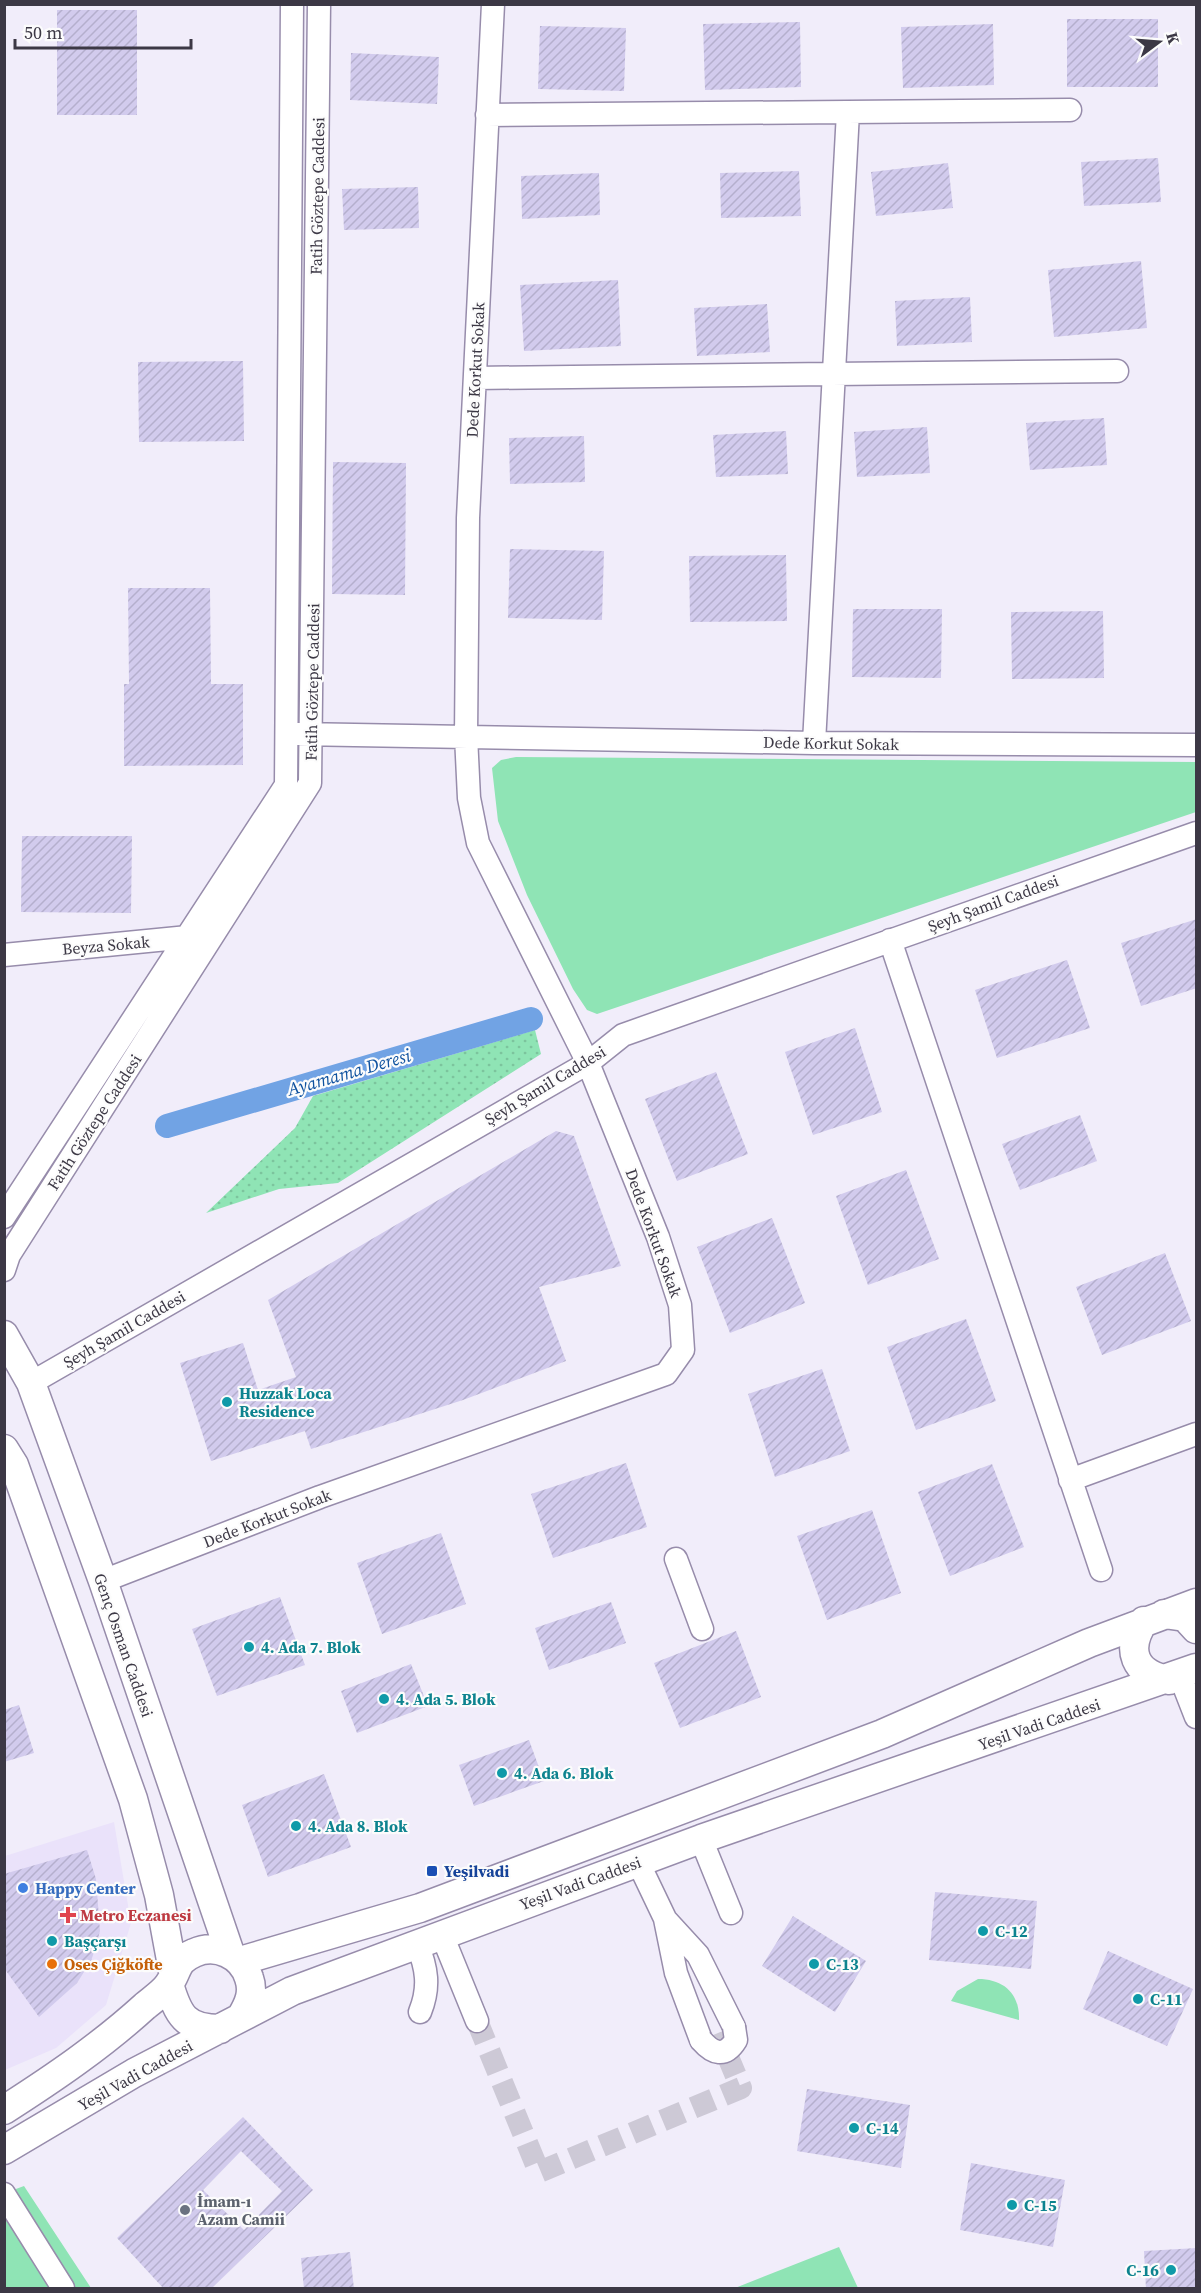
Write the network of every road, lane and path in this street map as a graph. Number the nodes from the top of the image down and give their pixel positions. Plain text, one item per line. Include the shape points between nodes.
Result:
1 (292, 4) edge
2 (319, 4) edge
3 (493, 4) edge
4 (1070, 110) dead end
5 (848, 112) junction
6 (487, 115) junction
7 (1117, 371) dead end
8 (835, 374) junction
9 (475, 378) junction
10 (287, 734) junction
11 (312, 734) junction
12 (466, 736) junction
13 (814, 743) junction
14 (1197, 745) edge
15 (1197, 833) edge
16 (890, 940) junction
17 (197, 942) junction
18 (4, 955) edge
19 (588, 1063) junction
20 (4, 1217) edge
21 (4, 1270) edge
22 (6, 1339) edge
23 (31, 1383) junction
24 (1197, 1434) edge
25 (4, 1449) edge
26 (1070, 1480) junction
27 (676, 1559) dead end
28 (1101, 1570) dead end
29 (103, 1581) junction
30 (1197, 1603) edge
31 (1154, 1617) junction
32 (702, 1629) dead end
33 (1197, 1629) edge
34 (1187, 1671) edge
35 (1197, 1717) edge
36 (701, 1839) junction
37 (638, 1862) junction
38 (732, 1913) dead end
39 (664, 1919) junction
40 (430, 1940) junction
41 (235, 1957) junction
42 (687, 1958) dead end
43 (171, 1978) junction
44 (420, 2012) dead end
45 (477, 2021) tunnel mouth
46 (231, 2023) junction
47 (4, 2110) edge
48 (4, 2150) edge
49 (4, 2194) edge
50 (63, 2289) edge

1 - 10 street, Fatih Göztepe Caddesi
2 - 11 street, Fatih Göztepe Caddesi
3 - 6 street, Dede Korkut Sokak
4 - 5 street
5 - 6 street
5 - 8 street
6 - 9 street, Dede Korkut Sokak
7 - 8 street
8 - 9 street
8 - 13 street
9 - 12 street, Dede Korkut Sokak via 468,518
10 - 11 street
10 - 17 street, Fatih Göztepe Caddesi via 286,784
11 - 12 street
11 - 17 street, Fatih Göztepe Caddesi via 310,783
12 - 13 street, Dede Korkut Sokak
12 - 19 street, Dede Korkut Sokak via 469,798 478,843
13 - 14 street, Dede Korkut Sokak
15 - 16 street, Şeyh Şamil Caddesi
16 - 19 street, Şeyh Şamil Caddesi via 623,1035
16 - 26 street
17 - 18 street, Beyza Sokak
17 - 20 street, Fatih Göztepe Caddesi
17 - 21 street, Fatih Göztepe Caddesi via 9,1255
19 - 23 street, Şeyh Şamil Caddesi
19 - 29 street, Dede Korkut Sokak via 658,1237 680,1305 683,1350 666,1374 320,1497
22 - 23 main road, Genç Osman Caddesi
23 - 29 main road, Genç Osman Caddesi
24 - 26 street
25 - 43 main road via 14,1465 133,1799 159,1895
26 - 28 street
27 - 32 street
29 - 41 main road, Genç Osman Caddesi
30 - 31 main road, Yeşil Vadi Caddesi
31 - 33 main road via 1185,1617
31 - 34 main road via 1134,1641 1137,1662 1151,1676
31 - 41 main road, Yeşil Vadi Caddesi via 882,1734 420,1908
34 - 35 street
34 - 36 main road, Yeşil Vadi Caddesi
36 - 37 main road, Yeşil Vadi Caddesi
36 - 38 street
37 - 39 street
37 - 40 main road, Yeşil Vadi Caddesi
39 - 39 street, bridge via 676,1973 701,2040 710,2051 728,2051 736,2040 734,2027 698,1955
39 - 42 street
40 - 44 street
40 - 45 street
40 - 46 main road, Yeşil Vadi Caddesi via 292,1991
41 - 43 main road via 218,1949 199,1951 182,1961
41 - 46 main road via 247,1971 251,1995
43 - 46 main road via 176,2008 184,2019 207,2029
43 - 47 main road via 73,2066
46 - 48 main road, Yeşil Vadi Caddesi via 134,2073
49 - 50 street

